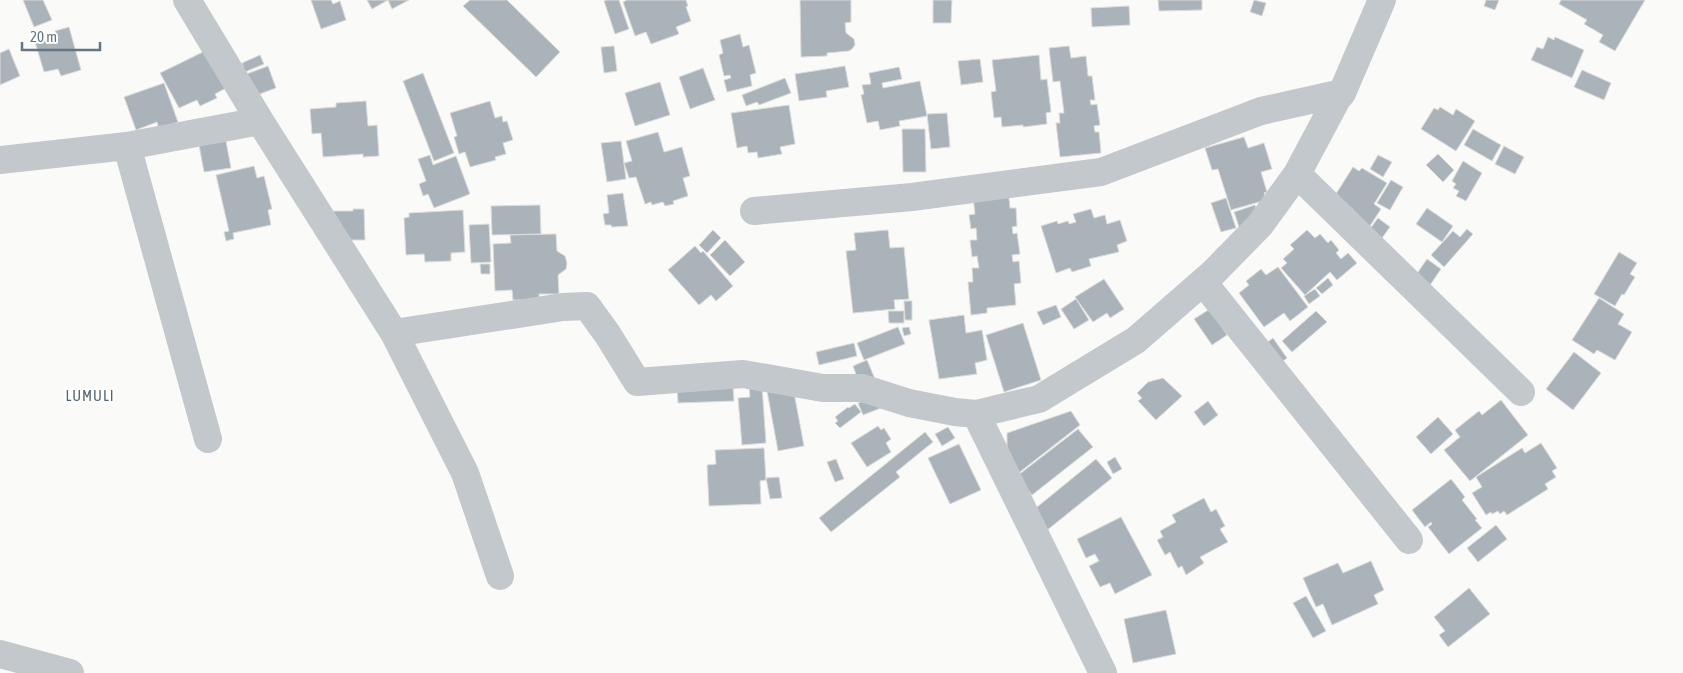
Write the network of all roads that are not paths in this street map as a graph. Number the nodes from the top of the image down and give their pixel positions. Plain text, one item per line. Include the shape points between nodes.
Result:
1 (187, 0) edge
2 (1382, 0) edge
3 (1342, 93) junction
4 (260, 121) junction
5 (127, 146) junction
6 (0, 160) edge
7 (1297, 174) junction
8 (754, 211) dead end
9 (1202, 282) junction
10 (394, 333) junction
11 (1521, 392) dead end
12 (976, 414) junction
13 (208, 439) dead end
14 (1409, 540) dead end
15 (500, 576) dead end
16 (0, 654) edge
17 (70, 673) edge
18 (1103, 673) edge

1 - 4 street
2 - 3 street
3 - 7 street
3 - 8 street via 1261,110 1101,172 912,197
4 - 5 street
4 - 10 street
5 - 6 street
5 - 13 street
7 - 9 street via 1260,224
7 - 11 street
9 - 12 street via 1136,340 1039,399
9 - 14 street
10 - 12 street via 563,306 587,306 637,382 743,374 823,388 862,388 909,403
10 - 15 street via 465,473
12 - 18 street
16 - 17 street

